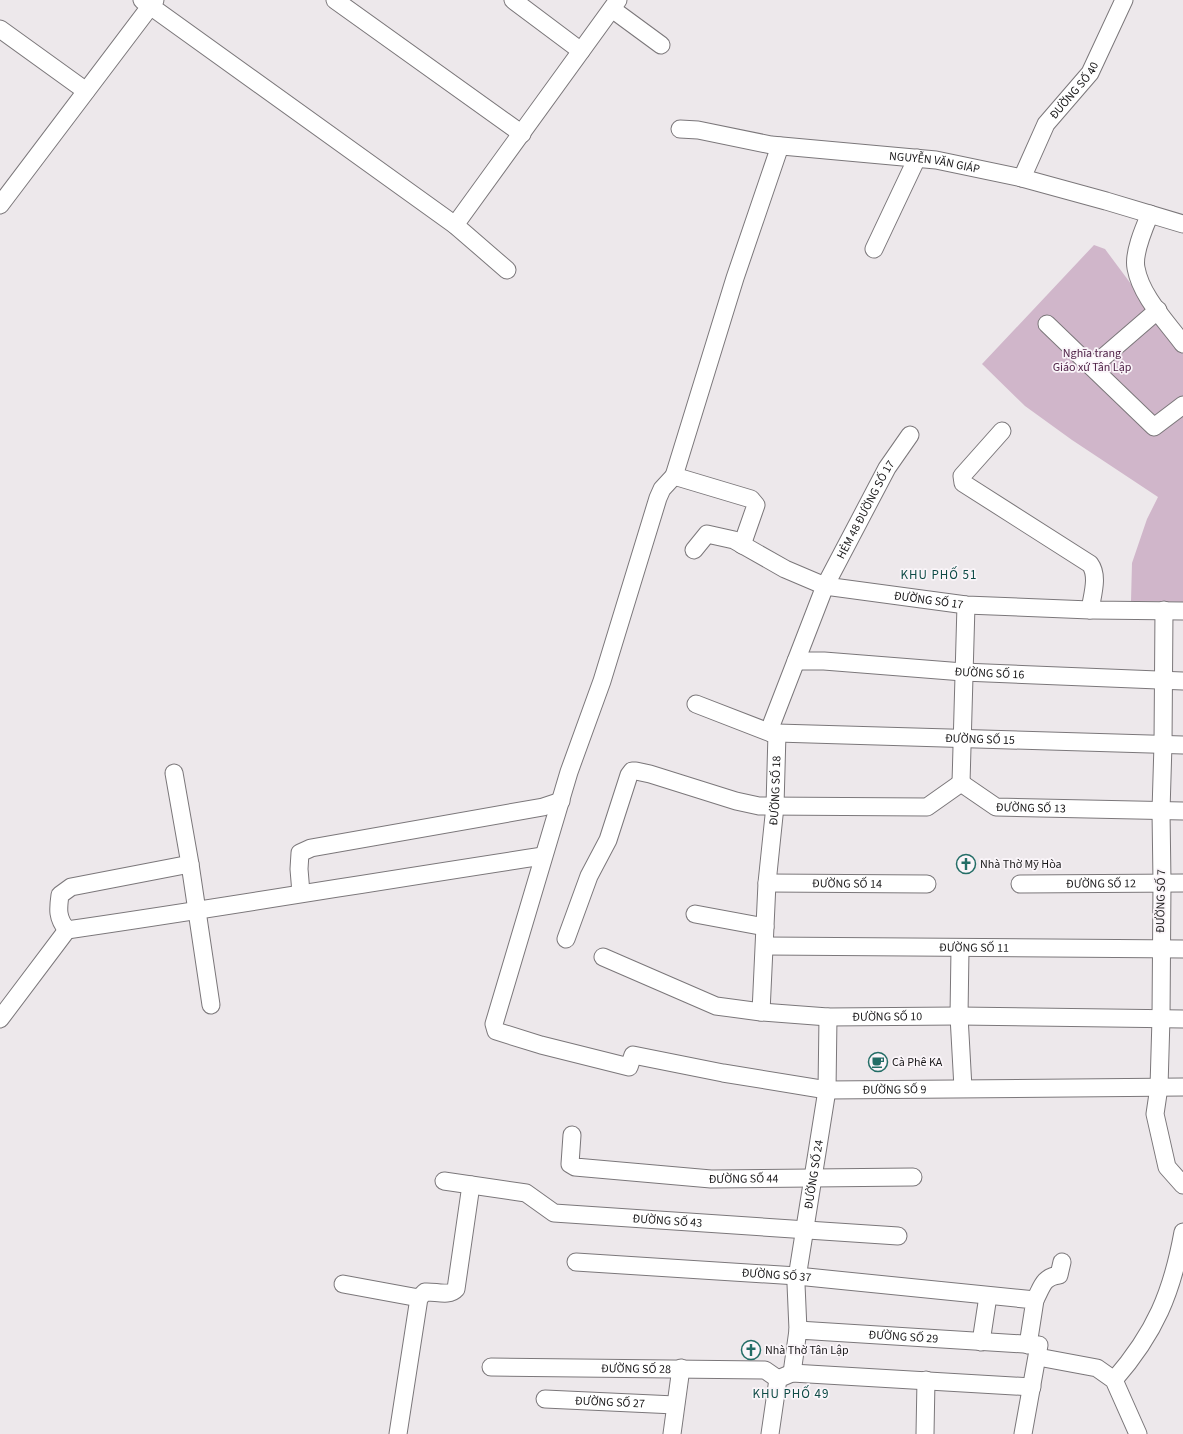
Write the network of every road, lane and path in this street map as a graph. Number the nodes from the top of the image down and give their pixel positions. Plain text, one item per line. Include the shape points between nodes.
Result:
1 (335, 0) edge
2 (513, 0) edge
3 (1124, 0) edge
4 (149, 2) edge
5 (615, 4) edge
6 (0, 29) edge
7 (661, 45) dead end
8 (581, 51) junction
9 (86, 91) junction
10 (680, 129) dead end
11 (522, 134) junction
12 (780, 146) junction
13 (917, 158) junction
14 (1022, 178) junction
15 (0, 205) edge
16 (1150, 214) junction
17 (1183, 224) edge
18 (455, 225) junction
19 (874, 249) dead end
20 (507, 270) dead end
21 (1158, 310) junction
22 (1047, 324) dead end
23 (1183, 344) edge
24 (1092, 367) junction
25 (1183, 405) edge
26 (1002, 431) dead end
27 (910, 435) dead end
28 (674, 476) junction
29 (742, 545) junction
30 (694, 550) dead end
31 (825, 586) junction
32 (966, 605) junction
33 (1090, 610) junction
34 (1164, 610) junction
35 (1183, 611) edge
36 (796, 661) junction
37 (963, 672) junction
38 (1163, 681) junction
39 (1183, 681) edge
40 (696, 704) dead end
41 (774, 733) junction
42 (962, 738) junction
43 (1164, 744) junction
44 (1183, 745) edge
45 (174, 773) dead end
46 (961, 783) junction
47 (561, 801) junction
48 (775, 806) junction
49 (1161, 811) junction
50 (1183, 811) edge
51 (543, 856) junction
52 (190, 864) junction
53 (1162, 882) junction
54 (767, 883) junction
55 (1183, 883) edge
56 (927, 884) dead end
57 (1020, 884) dead end
58 (301, 893) junction
59 (197, 911) junction
60 (695, 914) dead end
61 (765, 927) junction
62 (66, 930) junction
63 (566, 939) dead end
64 (765, 946) junction
65 (960, 949) junction
66 (1161, 949) junction
67 (1183, 949) edge
68 (603, 957) dead end
69 (211, 1005) dead end
70 (761, 1012) junction
71 (959, 1016) junction
72 (828, 1017) junction
73 (1161, 1018) junction
74 (1183, 1018) edge
75 (0, 1019) edge
76 (1159, 1087) junction
77 (1183, 1087) edge
78 (963, 1088) junction
79 (827, 1090) junction
80 (572, 1135) dead end
81 (913, 1177) dead end
82 (812, 1178) junction
83 (444, 1181) dead end
84 (471, 1185) junction
85 (1183, 1185) edge
86 (804, 1229) junction
87 (1183, 1232) edge
88 (898, 1236) dead end
89 (576, 1262) dead end
90 (1062, 1262) dead end
91 (797, 1276) junction
92 (343, 1284) dead end
93 (982, 1295) junction
94 (419, 1298) junction
95 (1035, 1300) junction
96 (798, 1330) junction
97 (981, 1342) junction
98 (1033, 1351) junction
99 (491, 1367) dead end
100 (681, 1368) junction
101 (785, 1376) junction
102 (926, 1380) junction
103 (1114, 1380) junction
104 (1032, 1387) junction
105 (545, 1399) dead end
106 (675, 1405) junction
107 (398, 1434) edge
108 (672, 1434) edge
109 (770, 1434) edge
110 (925, 1434) edge
111 (1023, 1434) edge
112 (1138, 1434) edge

1 - 11 street
2 - 8 street
3 - 14 street, ĐƯỜNG SỐ 40 via 1090,73 1046,124
4 - 9 street
4 - 18 street
5 - 7 street
5 - 8 street
6 - 9 street
8 - 11 street
9 - 15 street
10 - 12 street, NGUYỄN VĂN GIÁP via 698,130
11 - 18 street
12 - 13 street, NGUYỄN VĂN GIÁP
12 - 28 street via 735,278
13 - 14 street, NGUYỄN VĂN GIÁP
13 - 19 street
14 - 16 street, NGUYỄN VĂN GIÁP
16 - 17 street, NGUYỄN VĂN GIÁP
16 - 21 street via 1139,244 1136,267 1145,293
18 - 20 street
21 - 23 street
21 - 24 street
22 - 24 street
24 - 25 street via 1154,426
26 - 33 street via 962,476 963,484 1090,564 1095,576
27 - 31 street, HẺM 48 ĐƯỜNG SỐ 17 via 887,468
28 - 29 street via 751,499 756,505
28 - 47 street via 662,489 658,498 602,681
29 - 30 street, ĐƯỜNG SỐ 17 via 734,540 707,534
29 - 31 street, ĐƯỜNG SỐ 17 via 785,569
31 - 32 street, ĐƯỜNG SỐ 17
31 - 36 street, ĐƯỜNG SỐ 18
32 - 33 street, ĐƯỜNG SỐ 17
32 - 37 street
33 - 34 street, ĐƯỜNG SỐ 17
34 - 35 street, ĐƯỜNG SỐ 17
34 - 38 street, ĐƯỜNG SỐ 7
36 - 37 street, ĐƯỜNG SỐ 16 via 824,660
36 - 41 street, ĐƯỜNG SỐ 18 via 772,723
37 - 38 street, ĐƯỜNG SỐ 16
37 - 42 street
38 - 39 street, ĐƯỜNG SỐ 16
38 - 43 street, ĐƯỜNG SỐ 7
40 - 41 street
41 - 42 street, ĐƯỜNG SỐ 15
41 - 48 street, ĐƯỜNG SỐ 18
42 - 43 street, ĐƯỜNG SỐ 15
42 - 46 street
43 - 44 street, ĐƯỜNG SỐ 15
43 - 49 street, ĐƯỜNG SỐ 7
45 - 52 street
46 - 48 street via 927,807
46 - 49 street, ĐƯỜNG SỐ 13 via 996,807
47 - 51 street
47 - 58 street via 543,807 311,848 300,853
48 - 54 street, ĐƯỜNG SỐ 18
48 - 63 street via 749,805 650,774 632,771 608,840 589,876
49 - 50 street, ĐƯỜNG SỐ 13
49 - 53 street, ĐƯỜNG SỐ 7
51 - 58 street
51 - 79 street, ĐƯỜNG SỐ 9 via 494,1024 496,1031 629,1067 633,1055
52 - 59 street
52 - 62 street via 71,887 60,895 57,911
53 - 55 street, ĐƯỜNG SỐ 12
53 - 57 street, ĐƯỜNG SỐ 12
53 - 66 street, ĐƯỜNG SỐ 7
54 - 56 street, ĐƯỜNG SỐ 14
54 - 61 street, ĐƯỜNG SỐ 18
58 - 59 street
59 - 62 street
59 - 69 street
60 - 61 street
61 - 64 street, ĐƯỜNG SỐ 18
62 - 75 street
64 - 65 street, ĐƯỜNG SỐ 11
64 - 70 street, ĐƯỜNG SỐ 18
65 - 66 street, ĐƯỜNG SỐ 11
65 - 71 street
66 - 67 street, ĐƯỜNG SỐ 11
66 - 73 street, ĐƯỜNG SỐ 7
68 - 70 street, ĐƯỜNG SỐ 10 via 716,1006
70 - 72 street, ĐƯỜNG SỐ 10
71 - 72 street, ĐƯỜNG SỐ 10
71 - 73 street, ĐƯỜNG SỐ 10
71 - 78 street
72 - 79 street, ĐƯỜNG SỐ 24
73 - 74 street, ĐƯỜNG SỐ 10
73 - 76 street, ĐƯỜNG SỐ 7
76 - 77 street, ĐƯỜNG SỐ 9
76 - 78 street, ĐƯỜNG SỐ 9
76 - 85 street, ĐƯỜNG SỐ 7 via 1155,1114 1167,1167
78 - 79 street, ĐƯỜNG SỐ 9
79 - 82 street, ĐƯỜNG SỐ 24
80 - 82 street, ĐƯỜNG SỐ 44 via 570,1164 575,1167 711,1179
81 - 82 street, ĐƯỜNG SỐ 44
82 - 86 street, ĐƯỜNG SỐ 24
83 - 84 street, ĐƯỜNG SỐ 43
84 - 86 street, ĐƯỜNG SỐ 43 via 526,1193 554,1213
84 - 94 street via 456,1289 448,1293 425,1292
86 - 88 street, ĐƯỜNG SỐ 43
86 - 91 street, ĐƯỜNG SỐ 24
87 - 103 street via 1166,1300 1132,1359
89 - 91 street, ĐƯỜNG SỐ 37
90 - 95 street via 1059,1276 1052,1276 1042,1283
91 - 93 street, ĐƯỜNG SỐ 37
91 - 96 street, ĐƯỜNG SỐ 24
92 - 94 street
93 - 95 street, ĐƯỜNG SỐ 37
93 - 97 street
94 - 107 street
95 - 98 street
96 - 97 street, ĐƯỜNG SỐ 29
96 - 101 street
97 - 98 street, ĐƯỜNG SỐ 29
98 - 103 street, ĐƯỜNG SỐ 29 via 1097,1368
98 - 104 street
99 - 100 street, ĐƯỜNG SỐ 28
100 - 101 street, ĐƯỜNG SỐ 28 via 765,1370
100 - 106 street
101 - 102 street
101 - 109 street
102 - 104 street
102 - 110 street
103 - 112 street
104 - 111 street
105 - 106 street, ĐƯỜNG SỐ 27
106 - 108 street

